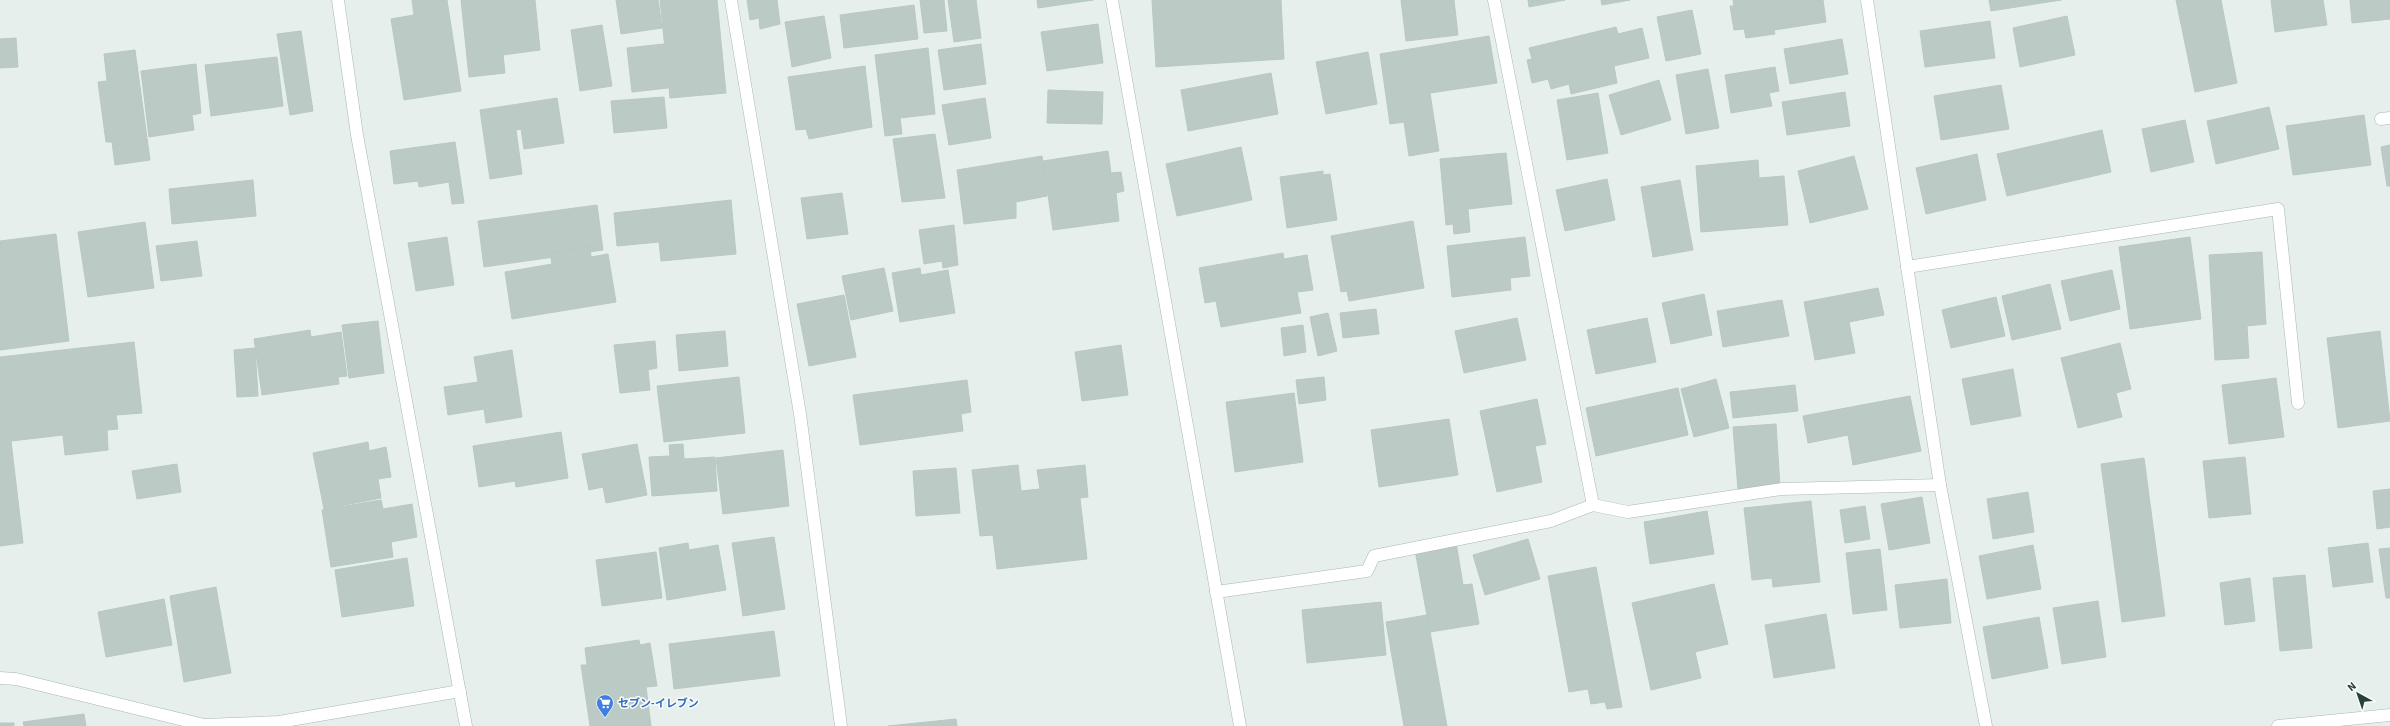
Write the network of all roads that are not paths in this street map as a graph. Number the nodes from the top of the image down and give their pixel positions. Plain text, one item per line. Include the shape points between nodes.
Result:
1 (338, 0) edge
2 (731, 0) edge
3 (1112, 0) edge
4 (1494, 0) edge
5 (1867, 0) edge
6 (1907, 267) junction
7 (2298, 403) dead end
8 (1940, 485) junction
9 (1593, 505) junction
10 (1216, 592) junction
11 (0, 678) edge
12 (460, 690) junction
13 (2390, 715) edge
14 (466, 726) edge
15 (841, 726) edge
16 (1240, 726) edge
17 (1986, 726) edge
18 (2278, 726) edge

1 - 12 street via 357,135
2 - 15 street via 800,414
3 - 10 street
4 - 9 street
5 - 6 street
6 - 7 street via 2278,209
6 - 8 street
8 - 9 street via 1782,489 1628,512
8 - 17 street
9 - 10 street via 1551,521 1374,556 1367,571
10 - 16 street
11 - 12 street via 16,679 204,726 279,722
12 - 14 street
13 - 18 street

